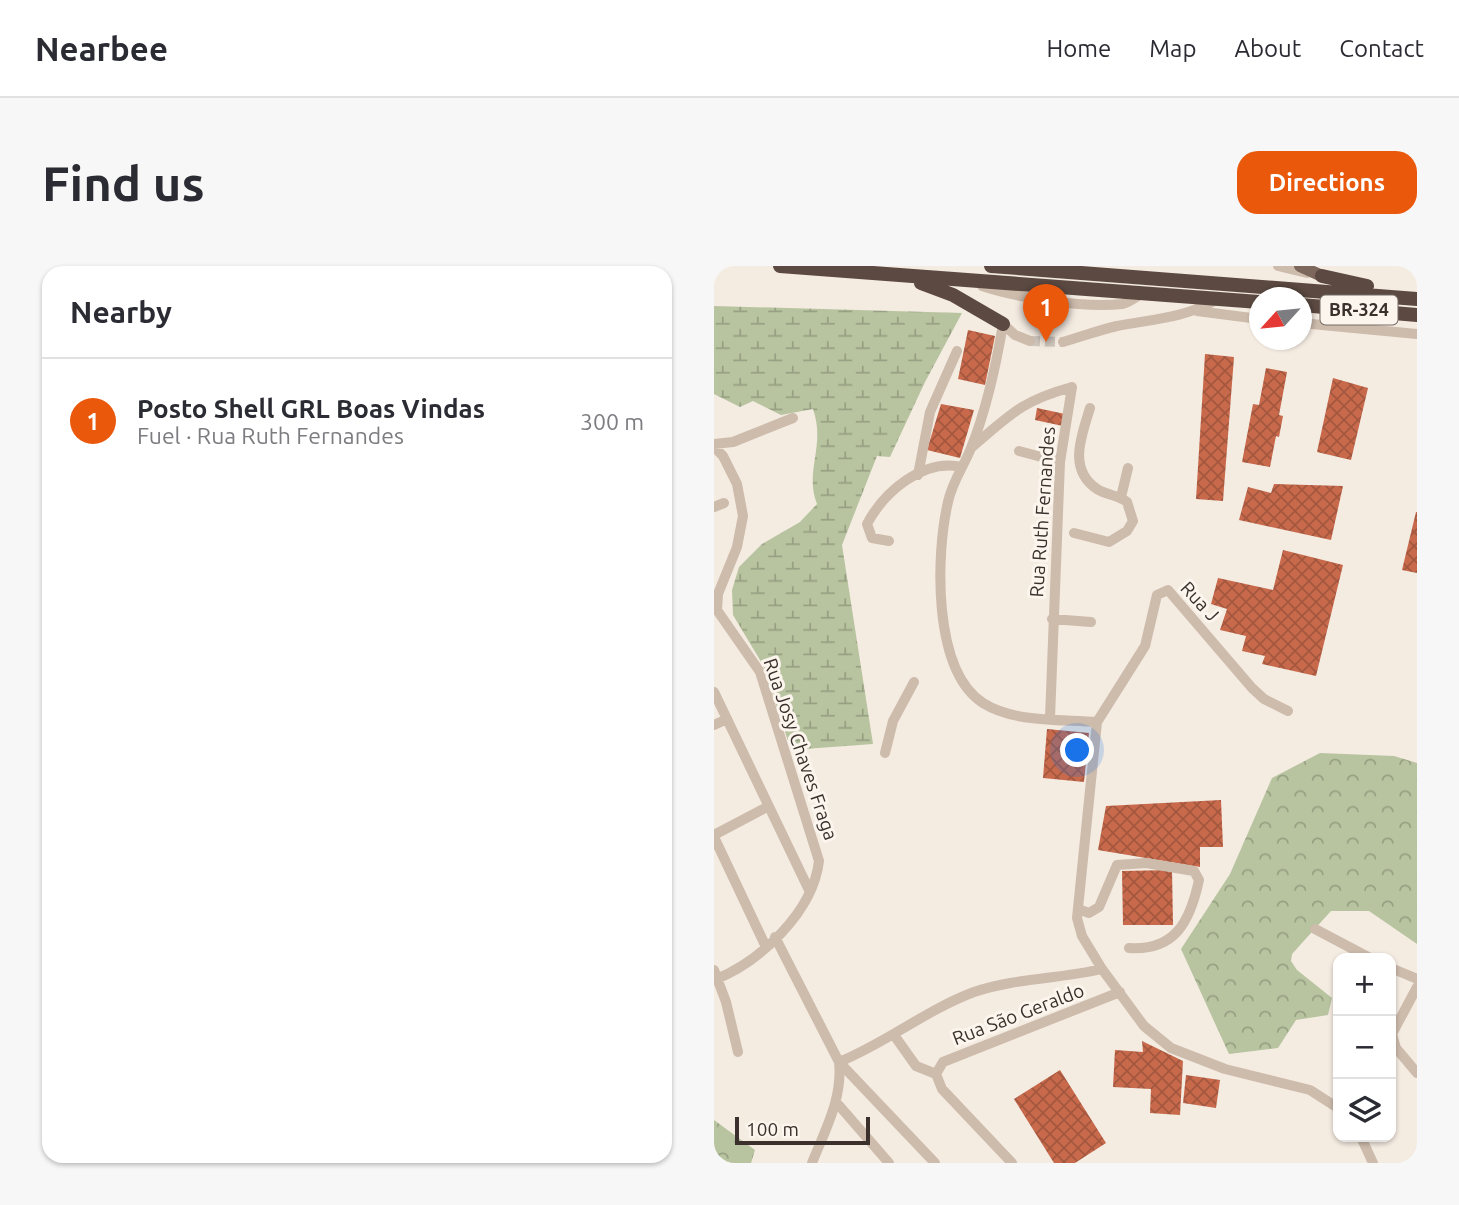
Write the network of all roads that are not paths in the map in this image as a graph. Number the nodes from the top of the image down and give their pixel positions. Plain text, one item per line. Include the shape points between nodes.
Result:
1 (780, 266) edge
2 (991, 266) edge
3 (1278, 266) edge
4 (1300, 266) edge
5 (885, 275) junction
6 (1322, 276) junction
7 (1417, 291) edge
8 (1219, 299) junction
9 (1417, 299) edge
10 (1249, 301) edge
11 (1312, 306) edge
12 (1196, 311) junction
13 (1417, 315) edge
14 (1249, 317) edge
15 (1003, 324) junction
16 (1312, 324) edge
17 (1417, 334) edge
18 (1030, 341) tunnel mouth
19 (1063, 342) tunnel mouth
20 (957, 351) dead end
21 (1090, 408) dead end
22 (793, 418) dead end
23 (714, 446) edge
24 (971, 448) junction
25 (1019, 451) dead end
26 (1060, 462) junction
27 (962, 467) junction
28 (1129, 468) dead end
29 (918, 475) junction
30 (1121, 497) junction
31 (1074, 533) dead end
32 (889, 541) dead end
33 (1052, 619) junction
34 (1091, 622) dead end
35 (914, 682) dead end
36 (714, 692) edge
37 (1288, 711) dead end
38 (1051, 718) junction
39 (725, 720) junction
40 (1097, 722) junction
41 (714, 725) edge
42 (885, 753) dead end
43 (767, 807) junction
44 (714, 836) edge
45 (809, 890) junction
46 (1078, 909) junction
47 (1315, 929) dead end
48 (775, 937) junction
49 (766, 947) junction
50 (1129, 948) dead end
51 (1361, 953) edge
52 (1102, 969) junction
53 (1396, 970) edge
54 (715, 976) edge
55 (1417, 979) edge
56 (1417, 986) edge
57 (1120, 992) junction
58 (894, 1035) junction
59 (737, 1052) dead end
60 (839, 1062) junction
61 (1417, 1073) edge
62 (936, 1074) junction
63 (836, 1102) junction
64 (1333, 1105) edge
65 (1363, 1142) edge
66 (812, 1163) edge
67 (889, 1163) edge
68 (935, 1163) edge
69 (1012, 1163) edge
70 (1373, 1163) edge

1 - 5 highway
2 - 9 highway, BR-324
3 - 6 street
4 - 6 main road
5 - 8 highway
5 - 15 highway via 953,295
6 - 7 highway via 1353,285
8 - 10 highway
8 - 12 street
11 - 13 highway, BR-324
12 - 14 street
12 - 19 street
15 - 18 street
15 - 24 street, Rua Ruth Fernandes via 988,398
16 - 17 street
20 - 29 street via 930,412
21 - 30 street via 1078,450 1079,463 1096,489
22 - 23 street
23 - 45 street, Rua Josy Chaves Fraga via 742,498 737,547 718,594 717,610 755,662 763,681 817,850 818,869
24 - 26 street, Rua Ruth Fernandes via 1017,408 1072,387
24 - 27 street, Rua Ruth Fernandes
25 - 26 street
26 - 33 street, Rua Ruth Fernandes
27 - 29 street via 939,467
27 - 38 street, Rua Ruth Fernandes via 948,501 940,562 942,617 954,661 970,692 983,703 1000,711
28 - 30 street
29 - 32 street via 887,494 867,524 872,538
30 - 31 street via 1132,510 1133,521 1119,538 1109,542
33 - 34 street
33 - 38 street, Rua Ruth Fernandes
35 - 42 street via 892,722
36 - 39 street
37 - 40 street, Rua J via 1252,688 1168,590 1157,595 1144,646
38 - 40 street, Rua Ruth Fernandes
39 - 41 street
39 - 43 street
40 - 46 street
43 - 44 street
43 - 45 street
44 - 49 street
45 - 48 street, Rua Josy Chaves Fraga via 799,912
46 - 50 street via 1089,913 1099,907 1117,865 1146,863 1194,872 1199,880 1196,893 1170,941
46 - 52 street via 1078,926
47 - 51 street
48 - 49 street, Rua Josy Chaves Fraga
48 - 60 street
49 - 54 street, Rua Josy Chaves Fraga via 747,964
52 - 57 street
52 - 58 street via 996,985 949,1003
53 - 55 street
54 - 59 street
56 - 61 street via 1392,1034 1396,1048
57 - 62 street, Rua São Geraldo via 943,1062
57 - 64 street via 1144,1026 1171,1048 1225,1069 1310,1090
58 - 60 street
58 - 62 street via 916,1066
60 - 63 street
60 - 68 street
62 - 69 street via 942,1089
63 - 66 street
63 - 67 street
65 - 70 street

